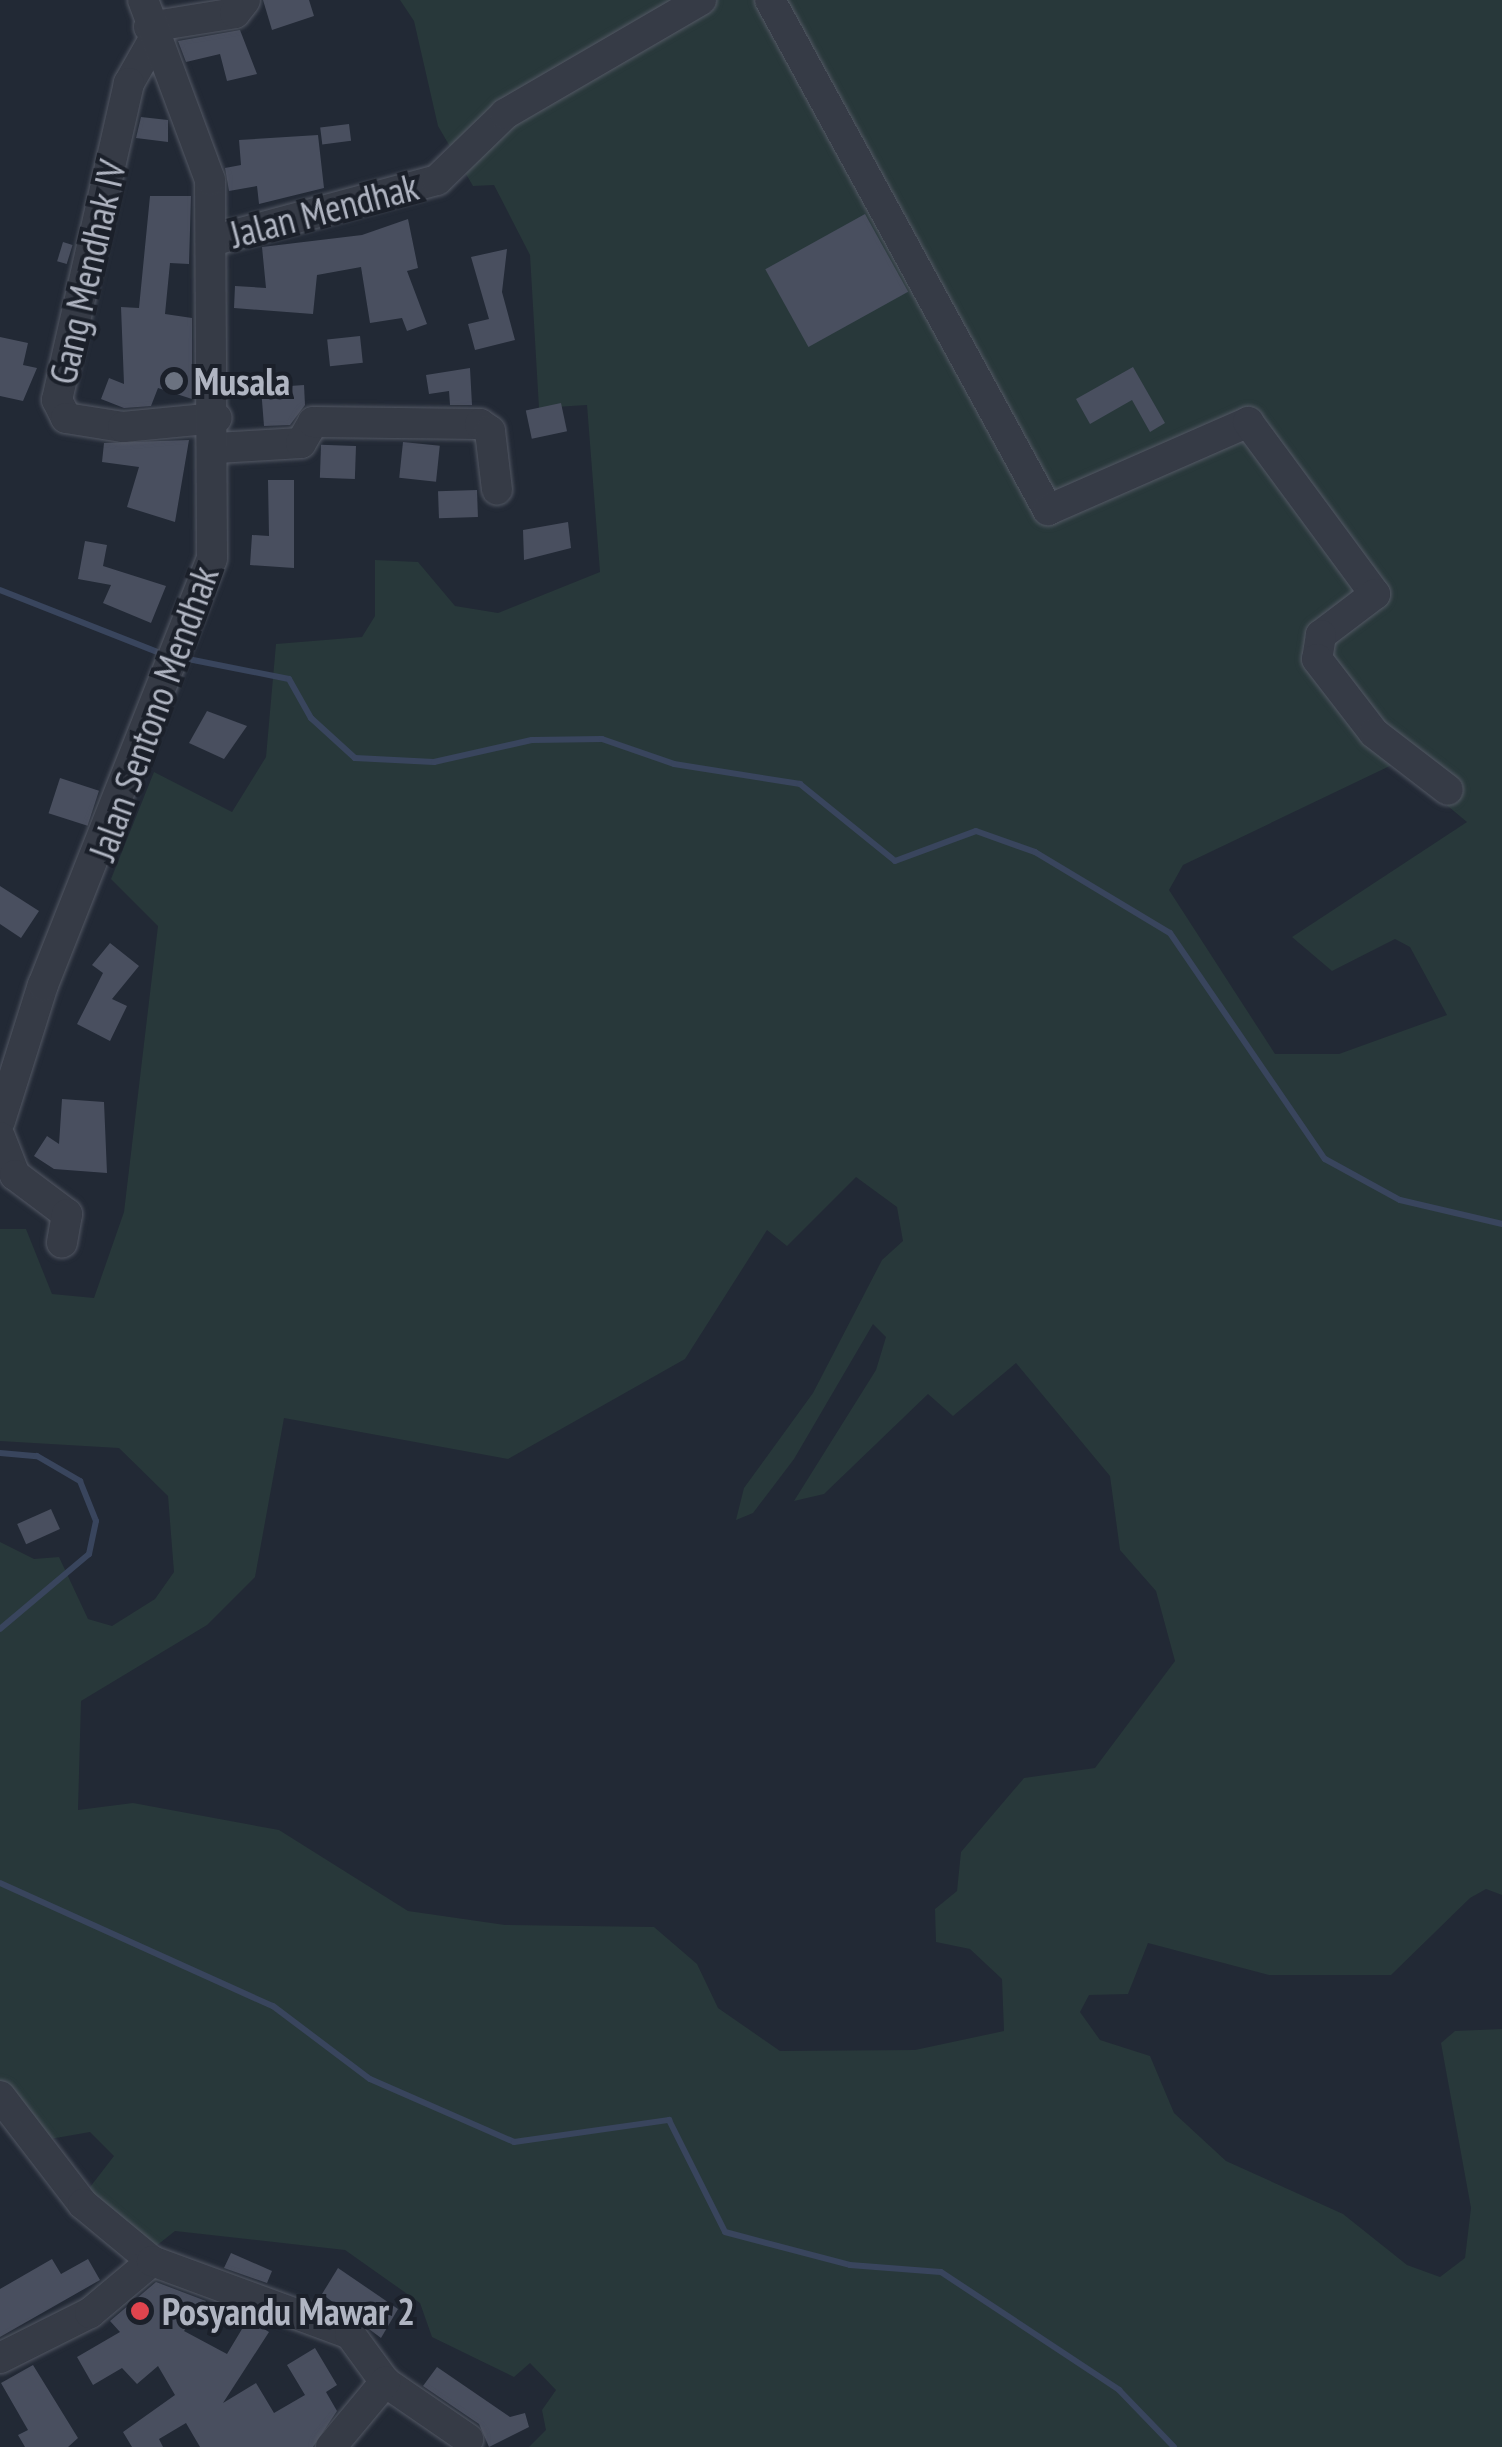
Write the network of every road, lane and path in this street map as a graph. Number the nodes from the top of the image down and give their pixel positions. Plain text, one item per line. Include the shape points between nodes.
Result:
1 (245, 0) edge
2 (701, 0) edge
3 (770, 0) edge
4 (149, 22) edge
5 (211, 241) junction
6 (217, 433) junction
7 (498, 490) dead end
8 (1448, 790) dead end
9 (0, 1121) edge
10 (0, 1137) edge
11 (62, 1243) dead end
12 (0, 2096) edge
13 (152, 2261) junction
14 (0, 2358) edge
15 (385, 2382) junction
16 (468, 2439) dead end
17 (348, 2442) edge

1 - 4 street via 235,13
2 - 5 street, Jalan Mendhak via 505,114 438,180
3 - 8 street via 1048,510 1248,422 1374,594 1321,634 1318,659 1374,733
4 - 5 street, Jalan Sentono Mendhak via 208,158
4 - 6 street, Gang Mendhak IV via 129,83 58,400 66,418
5 - 6 street, Jalan Sentono Mendhak
6 - 7 street via 301,444 313,422 480,424 490,432
6 - 9 street, Jalan Sentono Mendhak via 212,560 43,985
10 - 11 street via 15,1175 67,1214
12 - 13 street via 83,2204
13 - 14 street via 90,2313
13 - 15 street via 350,2334
15 - 16 street
15 - 17 street

